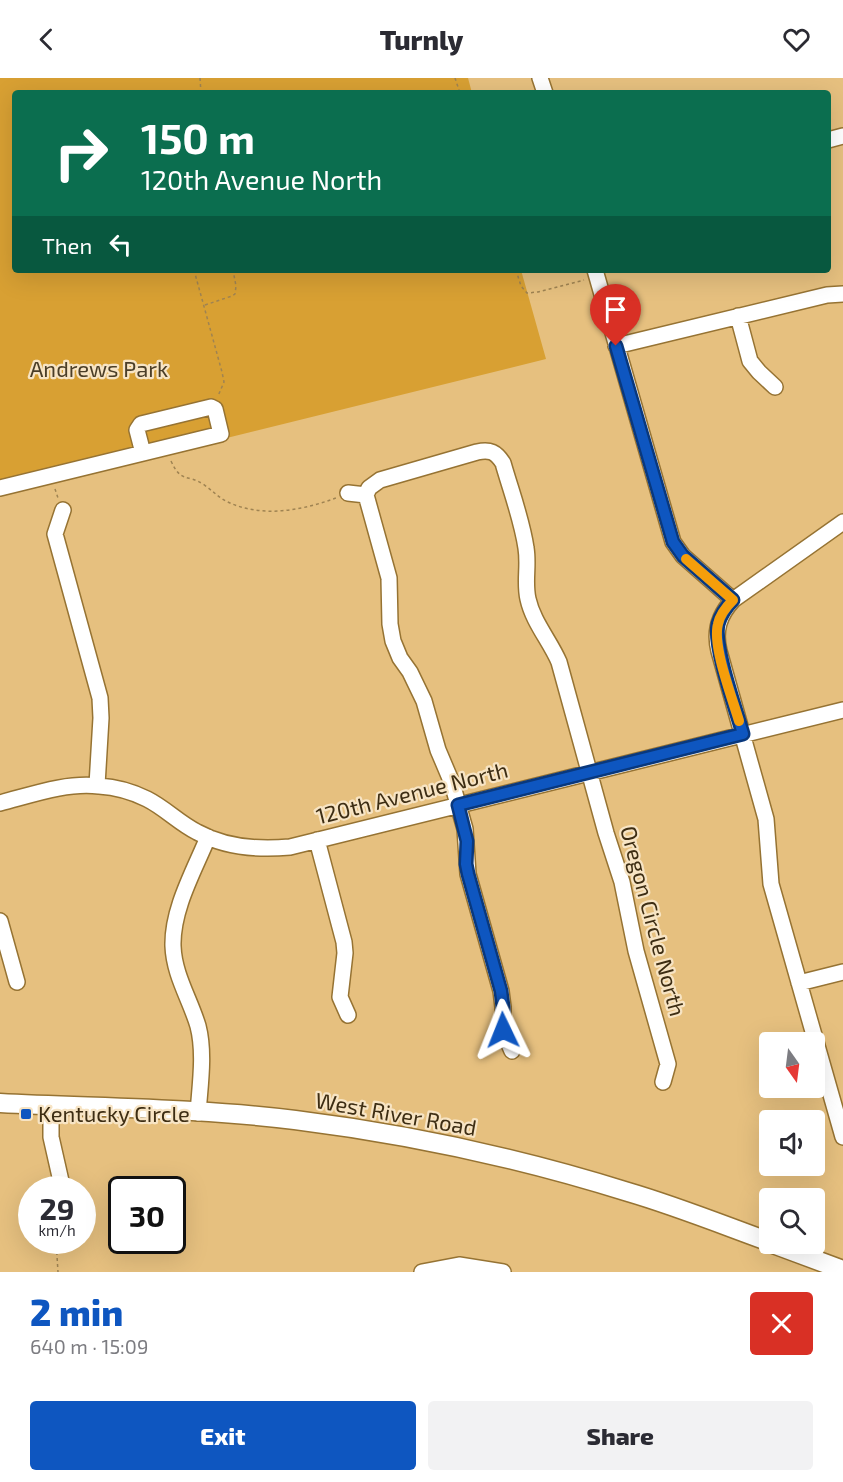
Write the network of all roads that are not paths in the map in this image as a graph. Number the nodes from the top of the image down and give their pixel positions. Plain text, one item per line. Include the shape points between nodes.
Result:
1 (596, 273) edge
2 (843, 294) edge
3 (738, 316) junction
4 (616, 346) junction
5 (775, 387) dead end
6 (143, 453) junction
7 (0, 488) edge
8 (348, 493) road end
9 (366, 495) junction
10 (63, 510) road end
11 (843, 522) edge
12 (733, 600) junction
13 (843, 710) edge
14 (743, 734) junction
15 (590, 772) junction
16 (97, 785) junction
17 (0, 803) edge
18 (458, 805) junction
19 (208, 837) junction
20 (317, 840) junction
21 (0, 921) edge
22 (843, 972) edge
23 (16, 982) dead end
24 (799, 983) junction
25 (348, 1015) dead end
26 (512, 1051) dead end
27 (663, 1082) dead end
28 (0, 1103) edge
29 (51, 1106) junction
30 (198, 1113) junction
31 (843, 1137) edge
32 (60, 1176) edge
33 (759, 1239) edge
34 (800, 1254) edge
35 (843, 1270) edge
36 (422, 1272) edge
37 (503, 1272) edge

1 - 4 street
2 - 3 street
3 - 4 street
3 - 5 street via 750,361
4 - 12 street via 673,542 683,556
6 - 6 street via 221,434 213,407 141,424 137,430
6 - 7 street
8 - 9 street
9 - 15 street, Oregon Circle North via 380,480 477,452 497,454 503,463 527,550 528,601 559,662
9 - 18 street via 389,578 393,641 424,701
10 - 16 street via 55,534 100,698
11 - 12 street
12 - 14 street via 718,624 717,641
13 - 14 street, 120th Avenue North
14 - 15 street, 120th Avenue North
14 - 24 street via 766,819 771,884
15 - 18 street, 120th Avenue North
15 - 27 street, Oregon Circle North via 668,1064
16 - 17 street, 120th Avenue North via 60,788
16 - 19 street, 120th Avenue North via 148,800
18 - 20 street, 120th Avenue North
18 - 26 street via 467,841 468,874 501,991 503,1030
19 - 20 street, 120th Avenue North via 247,848 270,849
19 - 30 street via 177,914 173,946 180,981 198,1028
20 - 25 street via 343,936 340,997
21 - 23 street
22 - 24 street
24 - 31 street
28 - 29 main road, West River Road
29 - 30 main road, West River Road
29 - 32 street via 51,1137
30 - 33 main road, West River Road via 294,1120 536,1166 630,1192
34 - 35 main road, West River Road
36 - 37 street via 459,1265

